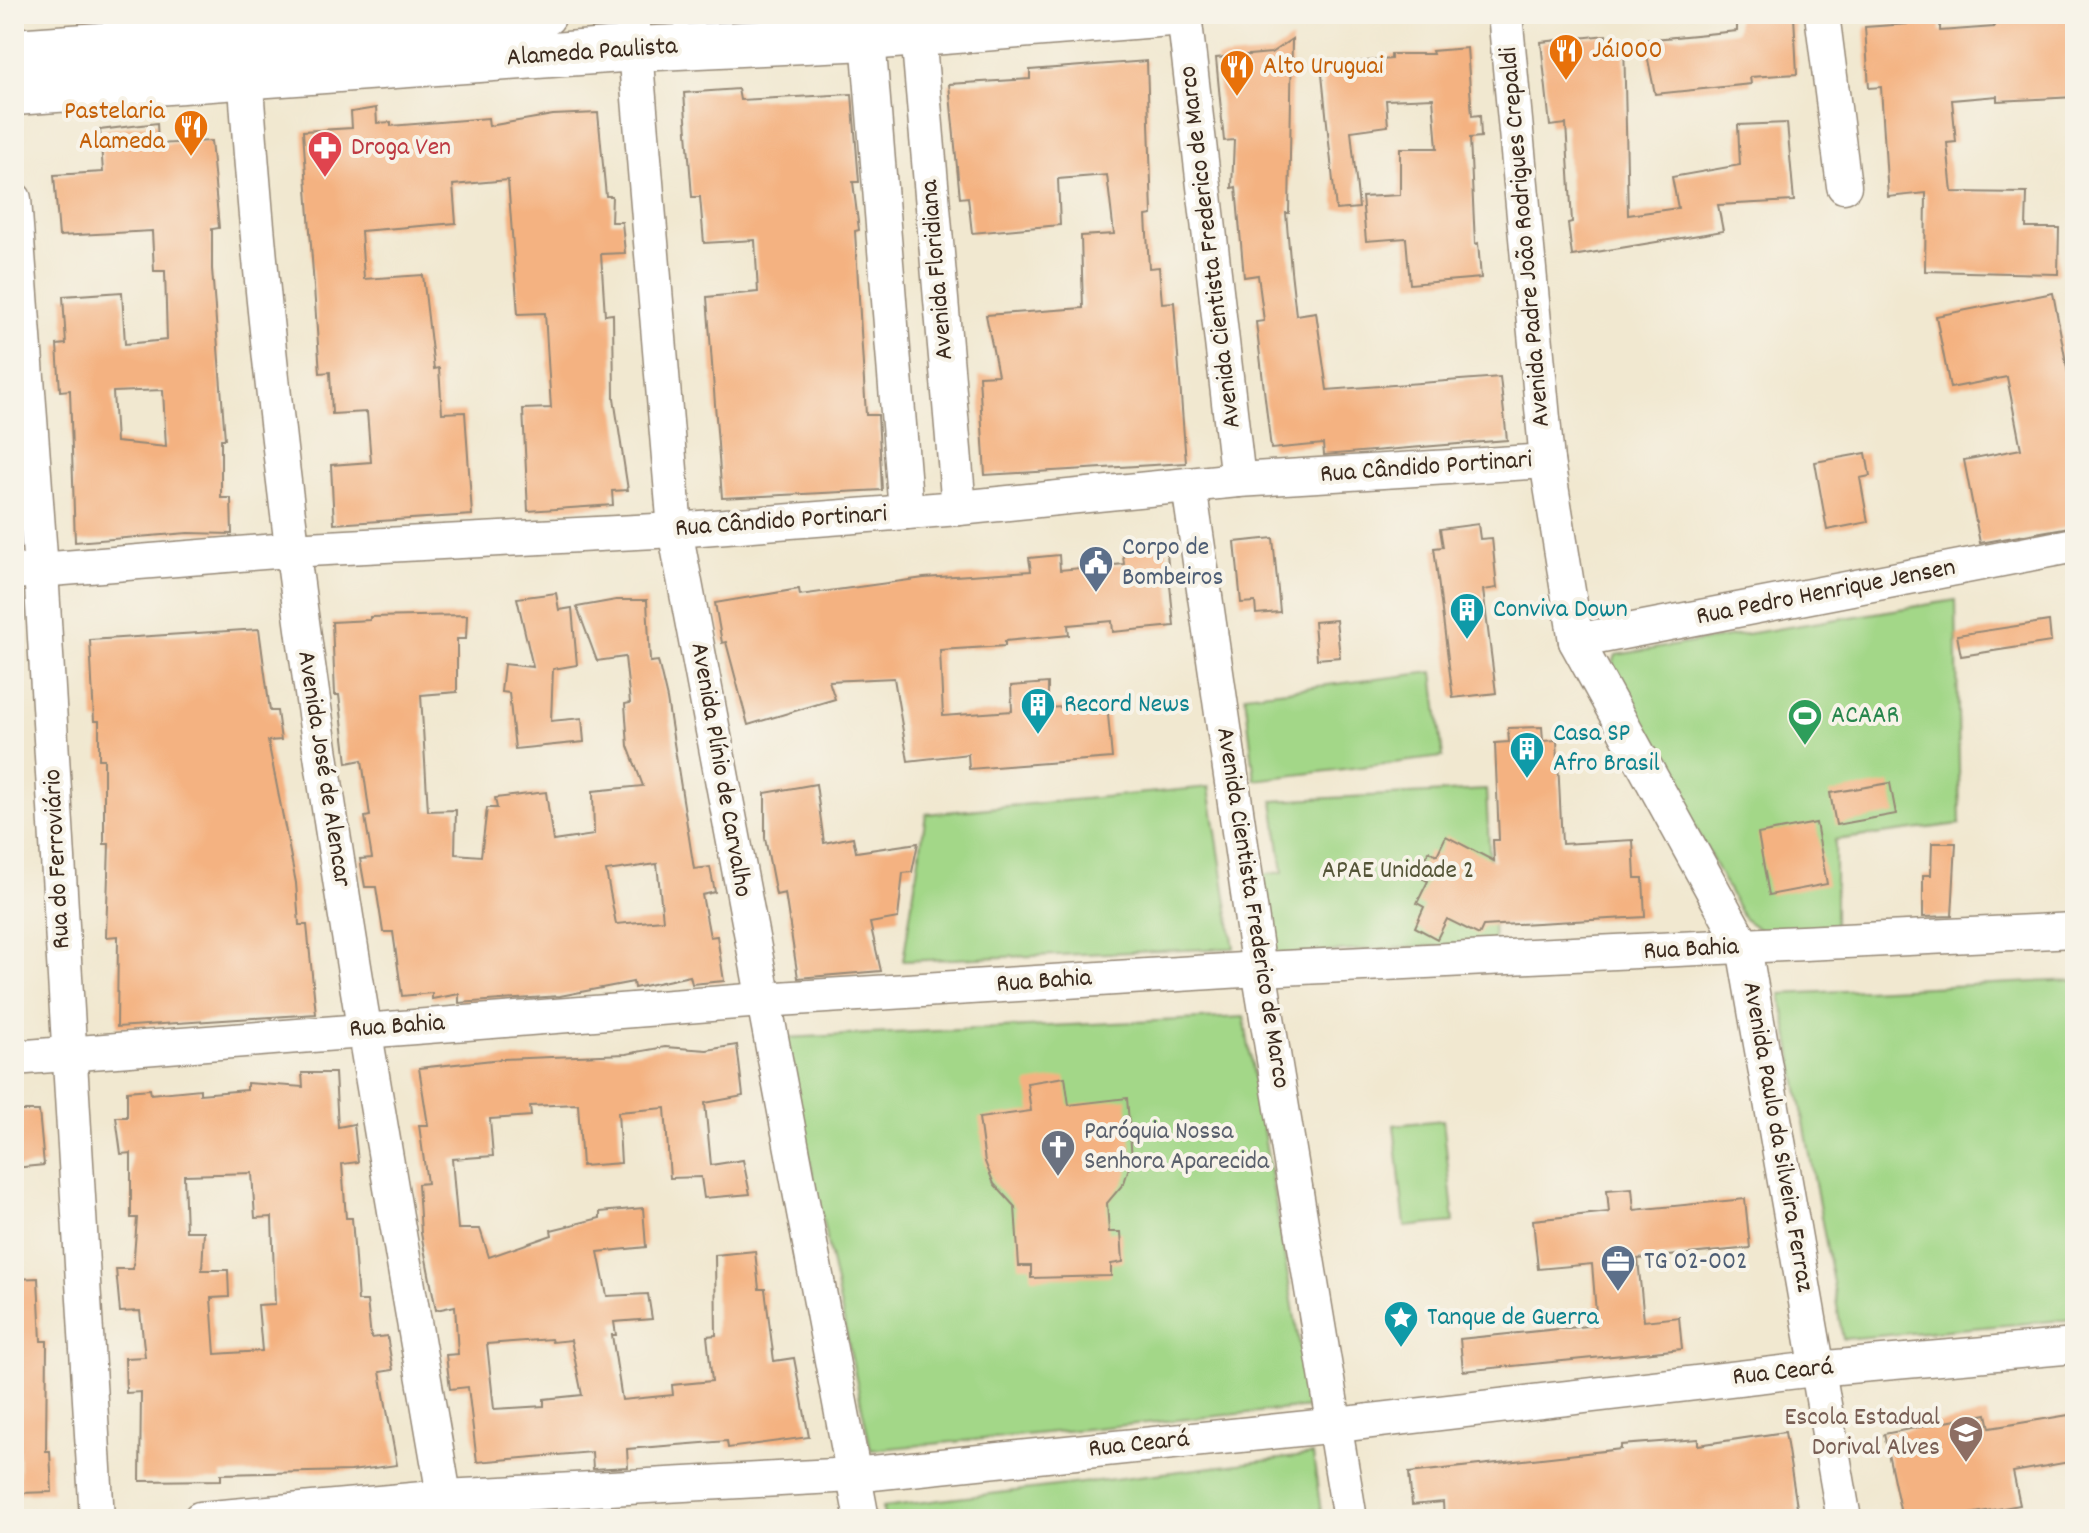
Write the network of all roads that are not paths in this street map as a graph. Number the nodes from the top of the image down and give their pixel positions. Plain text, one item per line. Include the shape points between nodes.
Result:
1 (544, 14) edge
2 (1170, 14) edge
3 (1184, 14) edge
4 (1505, 14) edge
5 (1822, 14) edge
6 (634, 32) edge
7 (918, 33) junction
8 (868, 38) junction
9 (243, 41) edge
10 (14, 51) edge
11 (14, 93) edge
12 (1844, 186) dead end
13 (14, 199) edge
14 (1547, 461) junction
15 (1238, 480) junction
16 (1189, 486) junction
17 (959, 508) junction
18 (906, 512) junction
19 (675, 530) junction
20 (2075, 545) edge
21 (289, 550) junction
22 (28, 571) edge
23 (1576, 641) junction
24 (2075, 930) edge
25 (1744, 947) junction
26 (1259, 969) junction
27 (762, 1000) junction
28 (364, 1029) junction
29 (69, 1054) junction
30 (14, 1058) edge
31 (2075, 1346) edge
32 (1815, 1369) junction
33 (1337, 1425) junction
34 (853, 1475) junction
35 (446, 1508) edge
36 (97, 1519) edge
37 (200, 1519) edge
38 (862, 1519) edge
39 (1350, 1519) edge
40 (1844, 1519) edge

1 - 9 main road, Alameda Paulista
2 - 7 main road, Alameda Paulista
3 - 15 street, Avenida Cientista Frederico de Marco
4 - 14 street, Avenida Padre João Rodrigues Crepaldi
5 - 12 street
6 - 8 main road, Alameda Paulista
6 - 9 main road, Alameda Paulista
6 - 19 street, Avenida Plínio de Carvalho
7 - 8 main road, Alameda Paulista
7 - 17 street, Avenida Floridiana
8 - 18 street, Avenida Floridiana
9 - 10 main road, Alameda Paulista
9 - 11 main road, Alameda Paulista
9 - 21 street, Avenida José de Alencar
13 - 22 street, Rua do Ferroviário
14 - 15 street, Rua Cândido Portinari
14 - 23 street, Avenida Paulo da Silveira Ferraz
15 - 16 street, Rua Cândido Portinari
16 - 17 street, Rua Cândido Portinari
16 - 26 street, Avenida Cientista Frederico de Marco
17 - 18 street, Rua Cândido Portinari
18 - 19 street, Rua Cândido Portinari
19 - 21 street, Rua Cândido Portinari
19 - 27 street, Avenida Plínio de Carvalho
20 - 23 street, Rua Pedro Henrique Jensen
21 - 22 street, Rua Cândido Portinari
21 - 28 street, Avenida José de Alencar
22 - 29 street, Rua do Ferroviário
23 - 25 street, Avenida Paulo da Silveira Ferraz
24 - 25 street, Rua Bahia
25 - 26 street, Rua Bahia
25 - 32 street, Avenida Paulo da Silveira Ferraz
26 - 27 street, Rua Bahia
26 - 33 street, Avenida Cientista Frederico de Marco
27 - 28 street, Rua Bahia
27 - 34 street, Avenida Plínio de Carvalho
28 - 29 street, Rua Bahia
28 - 35 street, Avenida José de Alencar
29 - 30 street, Rua Bahia
29 - 36 street, Rua do Ferroviário
31 - 32 street, Rua Ceará
32 - 33 street, Rua Ceará
32 - 40 street, Avenida Paulo da Silveira Ferraz
33 - 34 street, Rua Ceará
33 - 39 street, Avenida Cientista Frederico de Marco
34 - 35 street, Rua Ceará
34 - 38 street, Avenida Plínio de Carvalho
35 - 37 street, Rua Ceará

